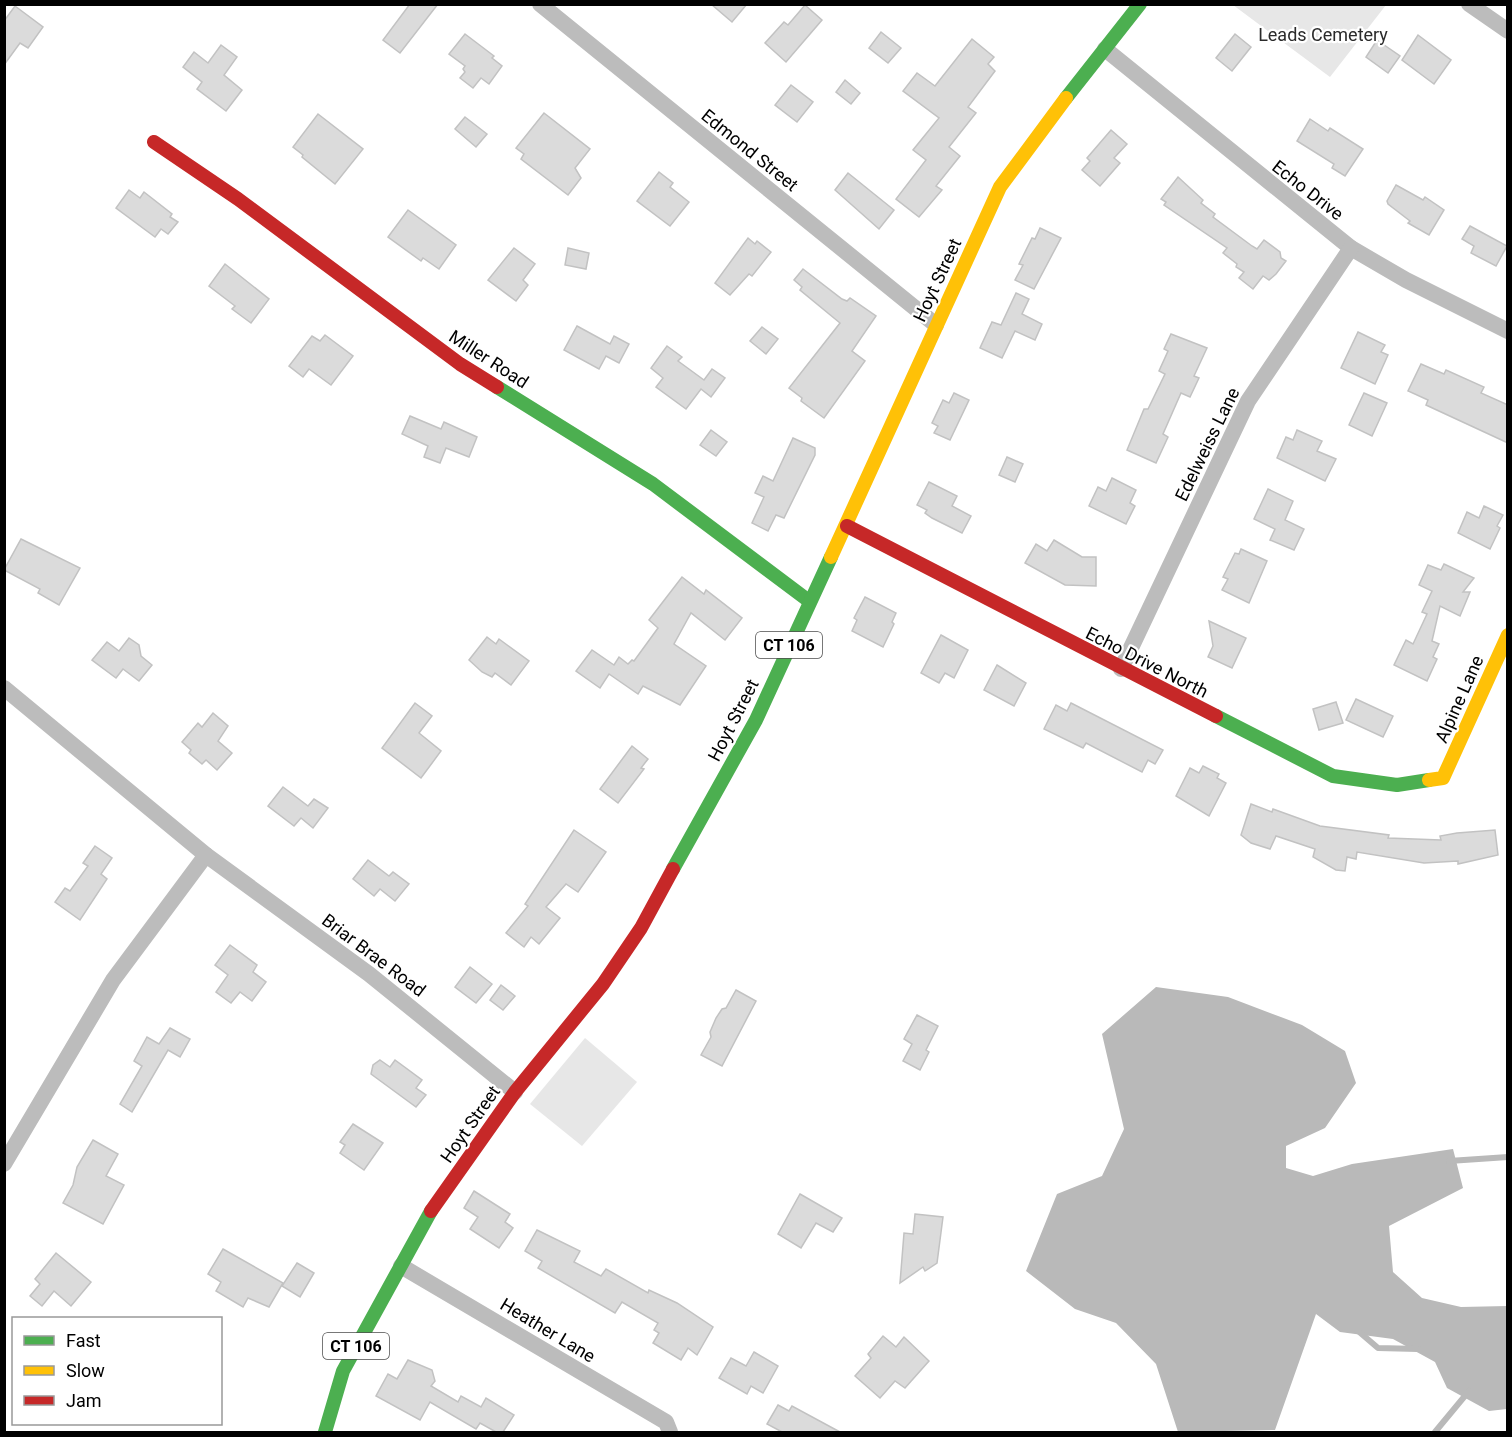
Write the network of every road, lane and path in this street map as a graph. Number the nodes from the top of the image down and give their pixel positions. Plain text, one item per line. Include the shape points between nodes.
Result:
1 (540, 4) edge
2 (1140, 4) edge
3 (1469, 4) edge
4 (1508, 31) edge
5 (1105, 49) junction
6 (153, 142) dead end
7 (1351, 248) junction
8 (936, 325) junction
9 (1508, 331) edge
10 (847, 526) junction
11 (809, 601) junction
12 (1508, 635) edge
13 (1121, 669) junction
14 (4, 688) edge
15 (1443, 778) joint
16 (206, 855) junction
17 (514, 1092) junction
18 (4, 1164) edge
19 (401, 1266) junction
20 (325, 1432) edge
21 (670, 1432) edge

1 - 8 street, Edmond Street
2 - 5 main road, Hoyt Street / CT 106
3 - 4 street
5 - 7 street, Echo Drive
5 - 8 main road, Hoyt Street / CT 106 via 1000,187
6 - 11 main road, Miller Road via 238,199 460,364 653,484
7 - 9 street, Echo Drive
7 - 13 street, Edelweiss Lane via 1248,401
8 - 10 main road, Hoyt Street / CT 106
10 - 11 main road, Hoyt Street / CT 106
10 - 13 main road, Echo Drive North
11 - 17 main road, Hoyt Street / CT 106 via 756,720 641,928 603,984
12 - 15 main road, Alpine Lane
13 - 15 main road, Echo Drive North via 1333,776 1397,785
14 - 16 street, Briar Brae Road
16 - 17 street, Briar Brae Road via 369,974
16 - 18 street via 113,980
17 - 19 main road, Hoyt Street / CT 106 via 430,1213
19 - 20 main road, Hoyt Street / CT 106 via 343,1371
19 - 21 street, Heather Lane via 666,1422

